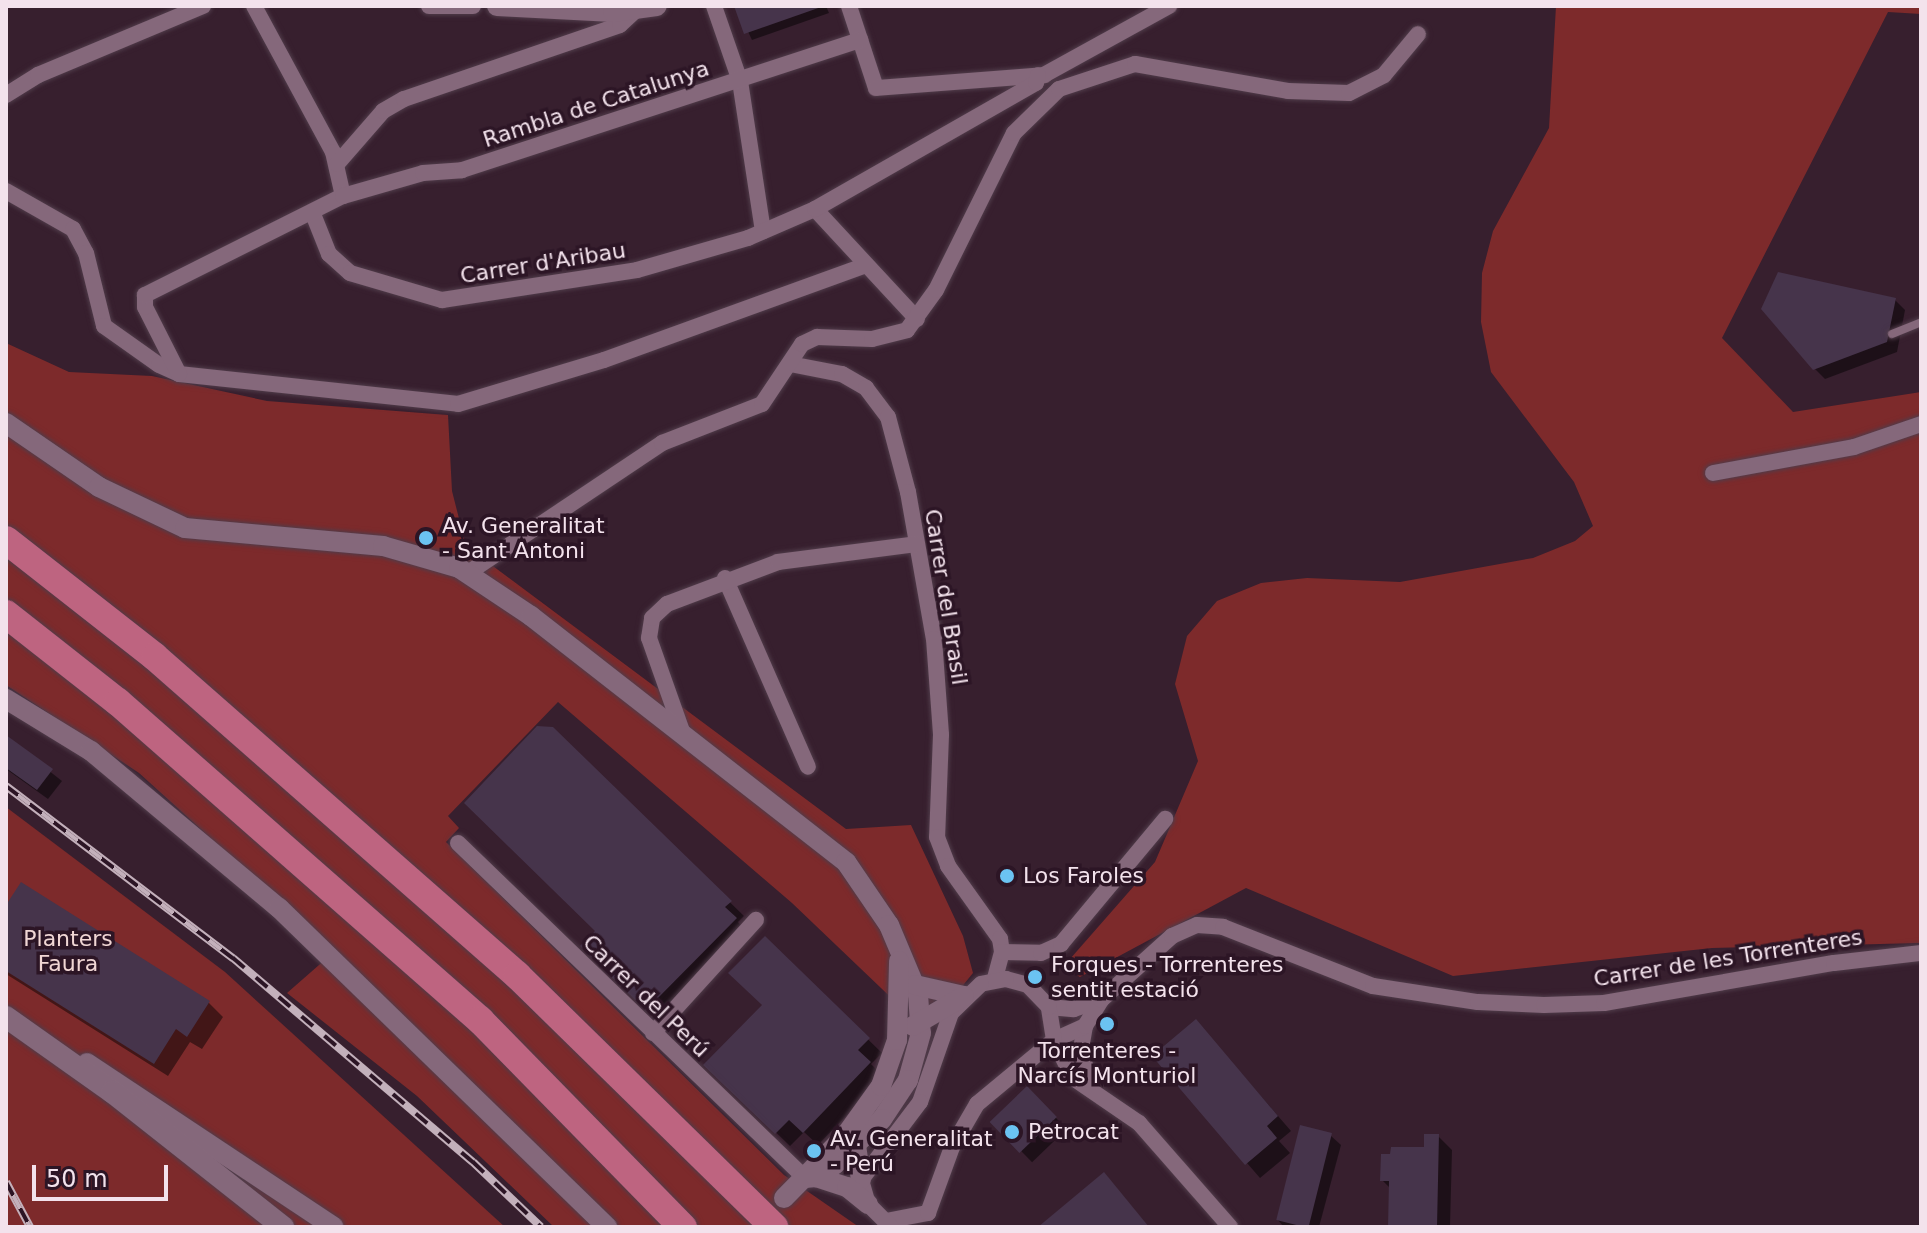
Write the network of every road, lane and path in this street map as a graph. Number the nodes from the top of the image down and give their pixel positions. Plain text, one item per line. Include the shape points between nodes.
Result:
1 (203, 6) edge
2 (254, 6) edge
3 (429, 6) edge
4 (473, 6) edge
5 (497, 6) edge
6 (657, 6) edge
7 (714, 6) edge
8 (849, 6) edge
9 (1141, 6) edge
10 (1169, 6) edge
11 (635, 11) junction
12 (1130, 27) junction
13 (1418, 34) dead end
14 (860, 40) junction
15 (1044, 74) junction
16 (740, 81) junction
17 (1059, 89) junction
18 (6, 95) edge
19 (337, 164) junction
20 (6, 191) edge
21 (343, 196) junction
22 (815, 209) junction
23 (313, 214) junction
24 (763, 231) junction
25 (864, 266) junction
26 (917, 319) junction
27 (1921, 322) edge
28 (1892, 334) dead end
29 (790, 364) junction
30 (179, 374) junction
31 (6, 423) edge
32 (1921, 424) edge
33 (1713, 473) dead end
34 (6, 540) edge
35 (916, 544) junction
36 (468, 573) junction
37 (725, 578) junction
38 (6, 614) edge
39 (6, 699) edge
40 (683, 734) junction
41 (808, 767) dead end
42 (1165, 819) dead end
43 (458, 843) dead end
44 (756, 920) dead end
45 (898, 945) junction
46 (1002, 952) junction
47 (1921, 953) edge
48 (995, 979) junction
49 (915, 985) junction
50 (964, 996) junction
51 (1101, 1000) junction
52 (1049, 1007) junction
53 (922, 1021) junction
54 (15, 1023) edge
55 (1085, 1026) junction
56 (653, 1033) junction
57 (897, 1040) junction
58 (1054, 1040) junction
59 (881, 1086) junction
60 (1091, 1089) junction
61 (854, 1148) junction
62 (810, 1178) junction
63 (861, 1180) junction
64 (784, 1198) dead end
65 (868, 1204) junction
66 (889, 1224) edge
67 (283, 1227) edge
68 (334, 1227) edge
69 (607, 1227) edge
70 (683, 1227) edge
71 (774, 1227) edge
72 (1230, 1227) edge

1 - 18 street via 38,75
2 - 19 street
3 - 4 street
5 - 11 street
6 - 11 street
7 - 16 street
8 - 14 street
9 - 12 street
10 - 12 street, Carrer d'Aribau
11 - 19 street via 620,25 404,99 383,111
12 - 15 street, Carrer d'Aribau
13 - 17 street via 1384,75 1349,93 1288,91 1135,64
14 - 15 street via 876,88
14 - 16 street, Rambla de Catalunya
15 - 17 street
15 - 22 street, Carrer d'Aribau
16 - 21 street, Rambla de Catalunya via 462,170 423,173
16 - 24 street
17 - 26 street via 1014,133
19 - 21 street
20 - 30 street via 73,229 86,253 104,326
21 - 23 street, Rambla de Catalunya
22 - 24 street, Carrer d'Aribau
22 - 25 street
23 - 24 street, Carrer d'Aribau via 329,254 350,273 442,300 637,270
23 - 30 street, Rambla de Catalunya via 145,295 145,307
25 - 26 street
25 - 30 street via 604,360 458,404
26 - 29 street via 890,337 817,337 792,353
27 - 28 lane
29 - 35 street, Carrer del Brasil via 842,374 877,400 896,447
29 - 36 street via 762,404 662,443
31 - 36 street via 99,487 185,528 404,549
32 - 33 street via 1854,447
34 - 71 highway via 155,657 517,975
35 - 37 street via 839,550
35 - 46 street, Carrer del Brasil via 940,690 937,837 948,866 1000,939
36 - 40 street
37 - 40 street via 667,604 652,618 649,638
37 - 41 street
38 - 70 highway via 118,702 480,1020
39 - 69 street via 91,751 279,908
40 - 45 street via 846,862 878,901
42 - 46 street via 1061,944 1041,953
43 - 56 street, Carrer del Perú
44 - 56 street
45 - 49 street
45 - 57 street via 902,986
46 - 48 street
47 - 51 street, Carrer de les Torrenteres via 1604,1003 1544,1005 1478,1002 1373,986 1210,924 1172,936
48 - 50 street
48 - 52 street via 1028,985
49 - 50 street
49 - 53 street
50 - 53 street
50 - 63 street via 945,1024 920,1102
51 - 52 street via 1074,1009
51 - 55 street, Carrer de les Torrenteres
52 - 58 street
53 - 57 street
53 - 61 street via 908,1080
54 - 67 main road
54 - 68 street via 160,1108
55 - 58 street
55 - 60 street via 1081,1049
56 - 62 street, Carrer del Perú
57 - 59 street
58 - 60 street via 1073,1078
58 - 66 street via 977,1104 952,1147 928,1213
59 - 61 street via 881,1097 855,1137
59 - 62 street
60 - 72 street via 1139,1123
61 - 62 street
61 - 63 street
62 - 64 street
62 - 65 street via 847,1187
63 - 65 street
65 - 66 street

